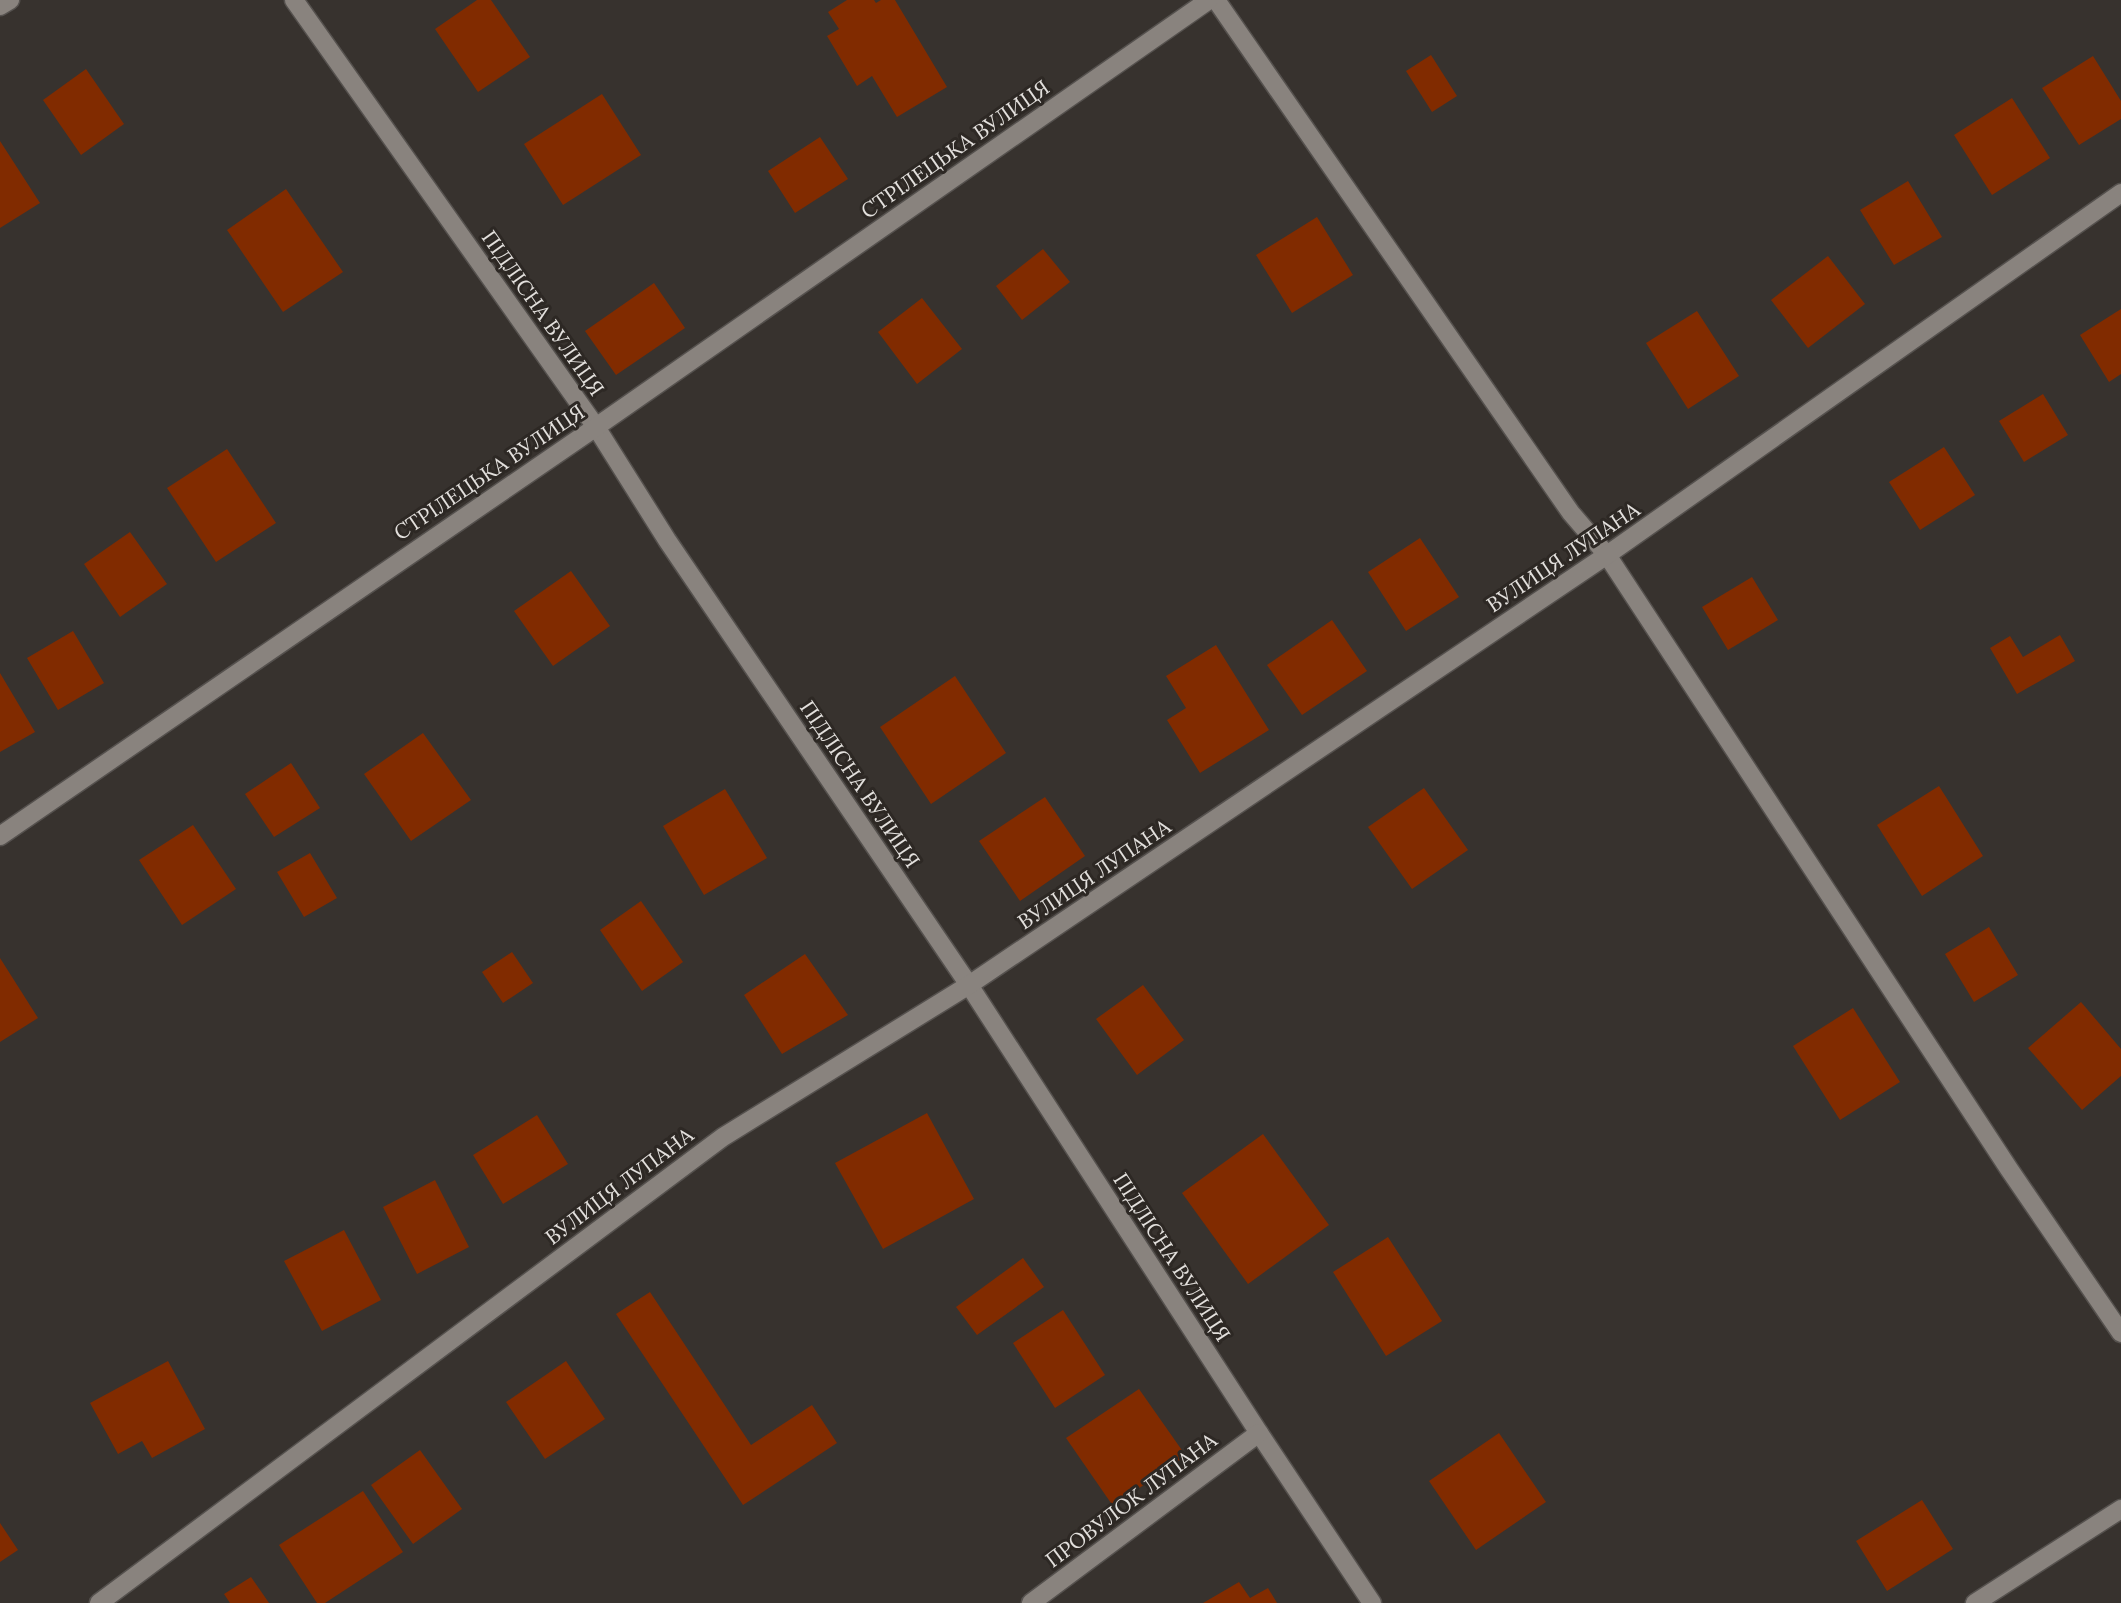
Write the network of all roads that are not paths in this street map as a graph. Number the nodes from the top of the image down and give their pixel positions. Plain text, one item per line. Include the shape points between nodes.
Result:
1 (10, 0) edge
2 (294, 0) edge
3 (1209, 0) edge
4 (1216, 0) edge
5 (0, 6) edge
6 (2121, 193) edge
7 (596, 427) junction
8 (1607, 555) junction
9 (0, 836) edge
10 (969, 985) junction
11 (2121, 1333) edge
12 (1259, 1433) junction
13 (2121, 1509) edge
14 (99, 1603) edge
15 (1031, 1603) edge
16 (1373, 1603) edge
17 (1975, 1603) edge

1 - 5 street
2 - 7 street, ПІДЛІСНА ВУЛИЦЯ
3 - 7 street, СТРІЛЕЦЬКА ВУЛИЦЯ
4 - 8 street via 1571,513
6 - 8 street, ВУЛИЦЯ ЛУПАНА
7 - 9 street, СТРІЛЕЦЬКА ВУЛИЦЯ
7 - 10 street, ПІДЛІСНА ВУЛИЦЯ via 667,540
8 - 10 street, ВУЛИЦЯ ЛУПАНА
8 - 11 street via 2008,1169
10 - 12 street, ПІДЛІСНА ВУЛИЦЯ
10 - 14 street, ВУЛИЦЯ ЛУПАНА via 723,1136
12 - 15 street, ПРОВУЛОК ЛУПАНА
12 - 16 street, ПІДЛІСНА ВУЛИЦЯ
13 - 17 street

